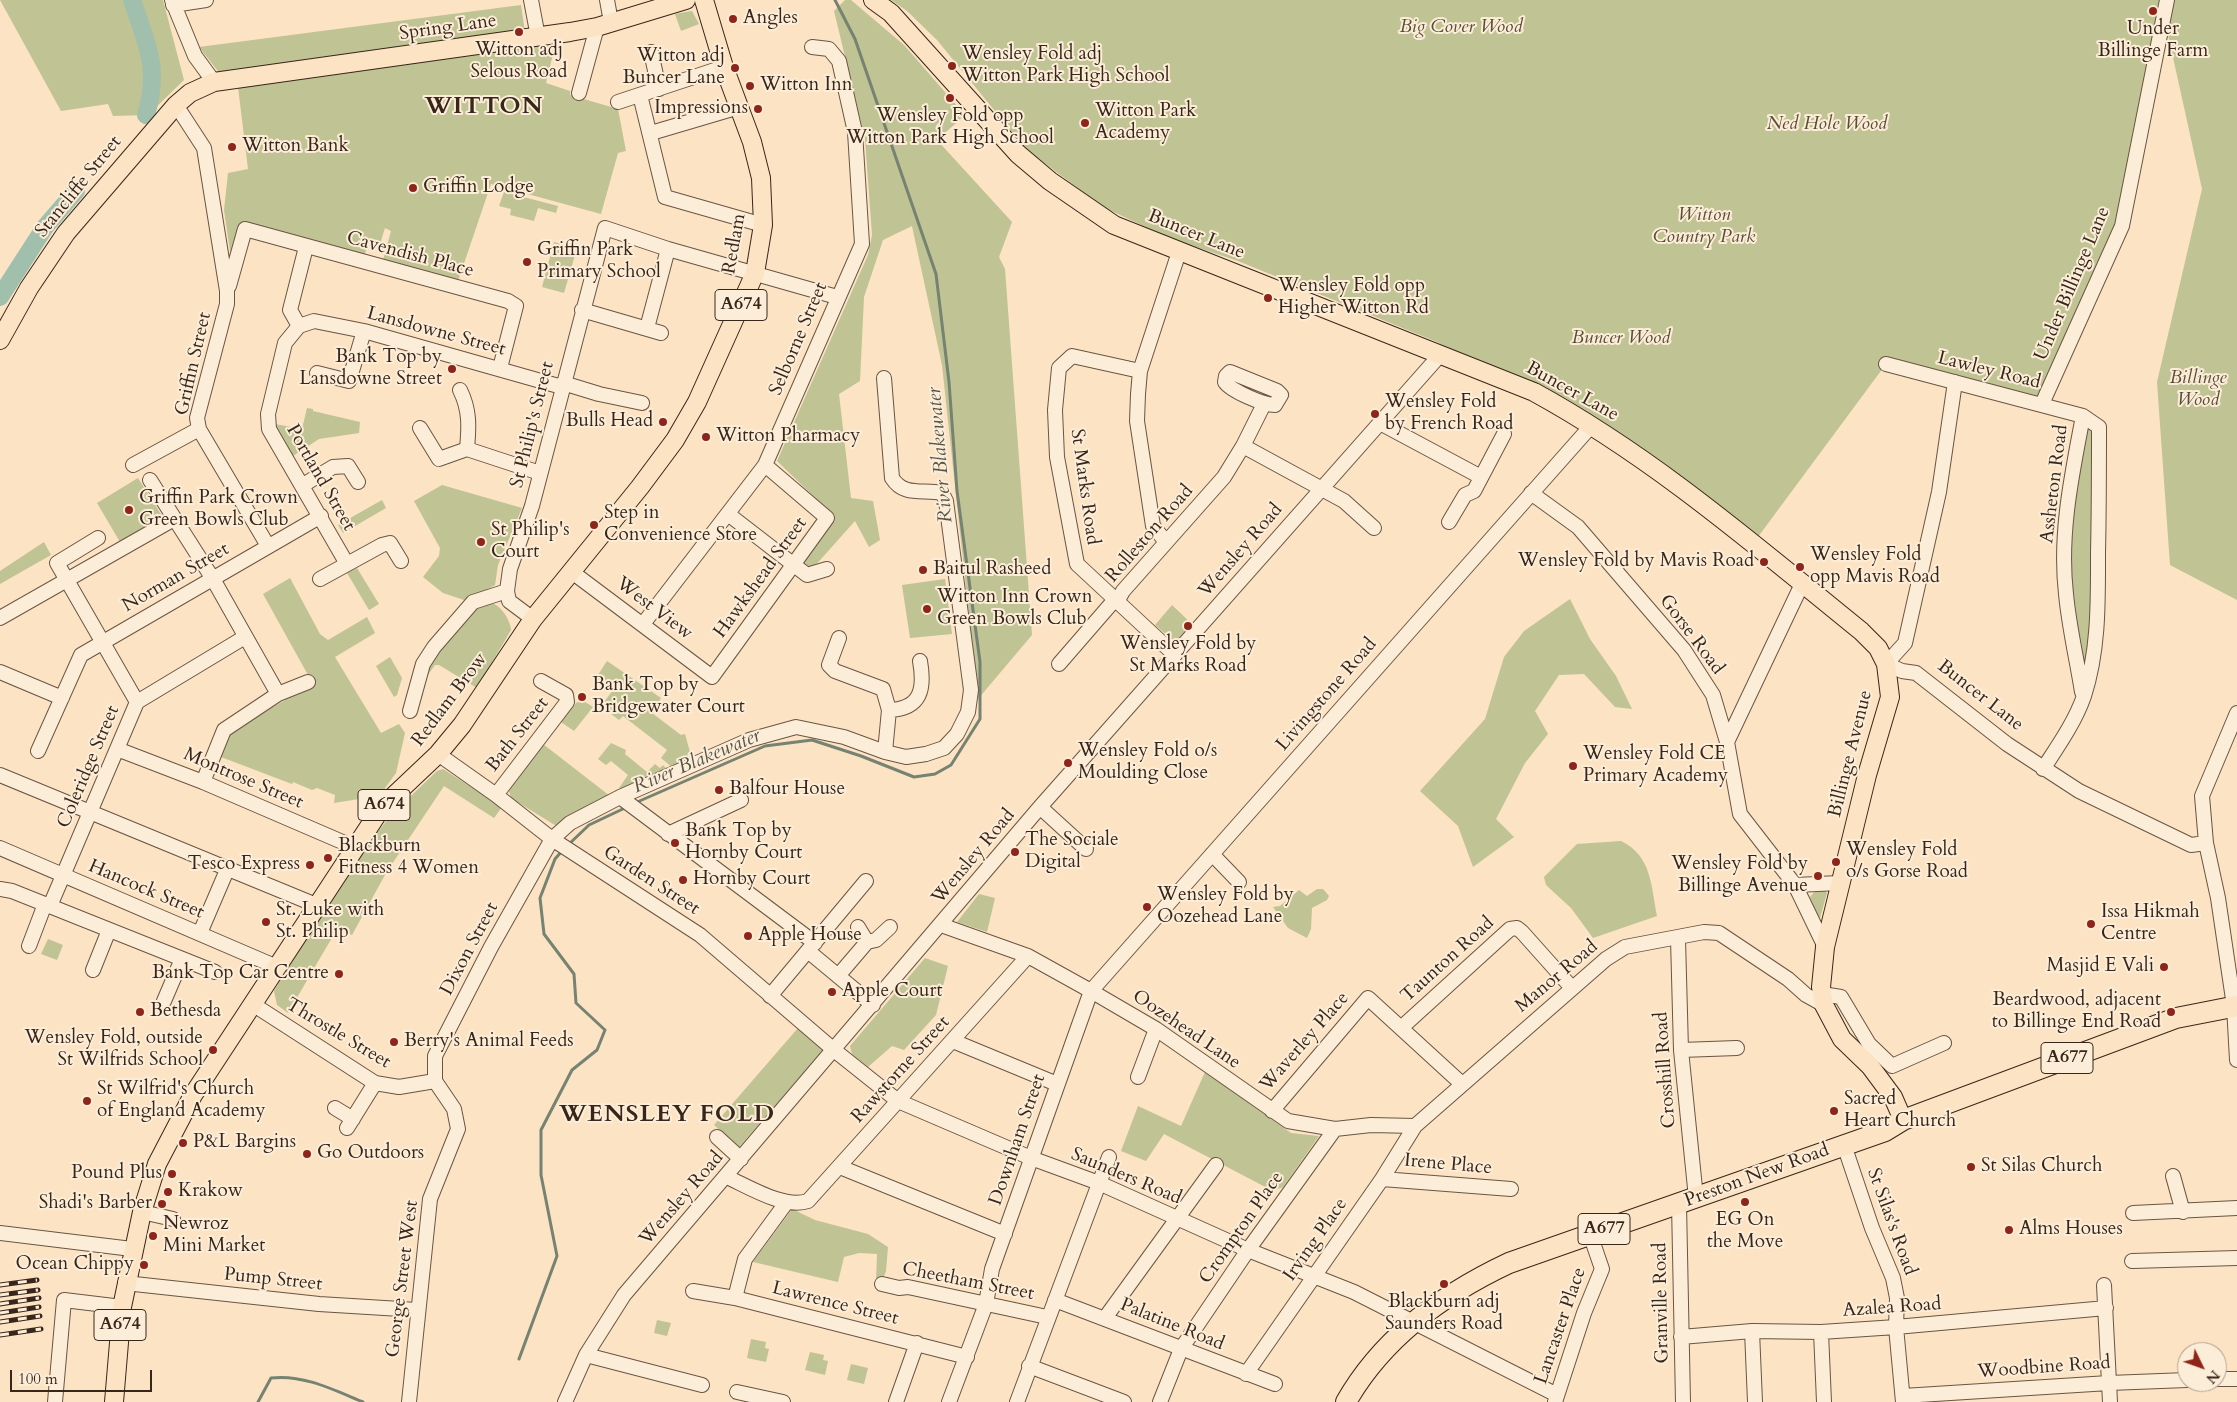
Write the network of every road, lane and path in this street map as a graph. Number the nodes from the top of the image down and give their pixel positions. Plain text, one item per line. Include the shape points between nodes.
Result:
1 (206, 0) edge
2 (531, 0) edge
3 (607, 0) edge
4 (686, 0) edge
5 (704, 0) edge
6 (873, 0) edge
7 (2167, 0) edge
8 (172, 3) edge
9 (604, 25) junction
10 (538, 37) junction
11 (812, 47) dead end
12 (651, 52) dead end
13 (724, 67) junction
14 (214, 82) junction
15 (659, 89) junction
16 (578, 93) dead end
17 (640, 95) junction
18 (618, 102) dead end
19 (176, 105) junction
20 (739, 107) junction
21 (650, 133) junction
22 (764, 225) junction
23 (241, 243) joint
24 (306, 247) junction
25 (668, 249) junction
26 (1179, 252) junction
27 (755, 273) junction
28 (228, 291) junction
29 (837, 297) junction
30 (582, 310) junction
31 (299, 326) junction
32 (646, 328) junction
33 (364, 331) junction
34 (661, 333) dead end
35 (0, 340) edge
36 (1440, 355) junction
37 (1886, 364) dead end
38 (500, 368) junction
39 (1140, 371) junction
40 (317, 373) dead end
41 (884, 378) dead end
42 (1955, 382) junction
43 (562, 385) junction
44 (460, 390) dead end
45 (642, 403) dead end
46 (1264, 404) dead end
47 (2042, 404) junction
48 (2083, 416) junction
49 (1380, 423) junction
50 (1592, 425) junction
51 (420, 428) dead end
52 (199, 429) junction
53 (1504, 434) dead end
54 (1246, 440) junction
55 (467, 449) junction
56 (134, 465) dead end
57 (765, 465) junction
58 (540, 473) junction
59 (1481, 477) junction
60 (150, 480) dead end
61 (358, 482) dead end
62 (303, 485) junction
63 (1321, 488) junction
64 (1531, 492) junction
65 (728, 514) junction
66 (321, 516) junction
67 (174, 519) junction
68 (1450, 522) dead end
69 (1374, 528) dead end
70 (98, 538) dead end
71 (1166, 542) junction
72 (268, 546) junction
73 (401, 561) dead end
74 (347, 564) junction
75 (794, 565) junction
76 (828, 570) dead end
77 (572, 572) junction
78 (213, 579) junction
79 (320, 579) dead end
80 (66, 580) junction
81 (1802, 584) junction
82 (507, 591) junction
83 (1118, 600) junction
84 (0, 618) edge
85 (533, 619) junction
86 (643, 624) junction
87 (245, 638) junction
88 (839, 638) dead end
89 (102, 642) junction
90 (1175, 655) junction
91 (920, 661) dead end
92 (1059, 664) dead end
93 (1886, 664) junction
94 (0, 672) edge
95 (712, 677) joint
96 (541, 681) dead end
97 (308, 682) dead end
98 (278, 694) junction
99 (62, 698) junction
100 (2083, 698) junction
101 (137, 702) junction
102 (889, 710) junction
103 (410, 711) dead end
104 (2237, 713) edge
105 (1727, 742) junction
106 (117, 748) junction
107 (38, 752) dead end
108 (885, 752) junction
109 (438, 754) junction
110 (2044, 769) junction
111 (0, 775) edge
112 (203, 782) junction
113 (496, 794) junction
114 (741, 800) dead end
115 (627, 803) junction
116 (1040, 807) junction
117 (91, 814) junction
118 (668, 834) junction
119 (2206, 843) junction
120 (562, 846) junction
121 (354, 847) junction
122 (0, 848) edge
123 (1086, 849) dead end
124 (1212, 854) junction
125 (228, 870) junction
126 (63, 876) junction
127 (866, 881) dead end
128 (1239, 882) dead end
129 (1840, 883) junction
130 (1795, 885) junction
131 (0, 889) edge
132 (47, 905) junction
133 (316, 906) junction
134 (941, 925) junction
135 (858, 927) dead end
136 (890, 927) dead end
137 (109, 930) junction
138 (200, 933) junction
139 (1681, 938) junction
140 (867, 942) junction
141 (29, 946) dead end
142 (811, 947) junction
143 (1825, 947) junction
144 (1028, 956) junction
145 (182, 959) junction
146 (278, 967) junction
147 (93, 970) dead end
148 (215, 972) dead end
149 (838, 976) junction
150 (1572, 988) junction
151 (1090, 991) junction
152 (770, 996) junction
153 (1823, 1000) junction
154 (164, 1001) dead end
155 (254, 1004) junction
156 (873, 1005) junction
157 (2236, 1006) edge
158 (1401, 1028) junction
159 (1156, 1030) junction
160 (953, 1040) junction
161 (1944, 1043) dead end
162 (1737, 1048) dead end
163 (834, 1050) junction
164 (1681, 1050) junction
165 (2237, 1060) edge
166 (1138, 1076) dead end
167 (435, 1082) junction
168 (375, 1083) junction
169 (1057, 1084) junction
170 (1462, 1084) junction
171 (898, 1101) junction
172 (335, 1108) dead end
173 (1272, 1111) junction
174 (1903, 1120) junction
175 (1415, 1126) junction
176 (1335, 1129) junction
177 (717, 1137) dead end
178 (1844, 1145) junction
179 (1109, 1157) dead end
180 (1031, 1158) junction
181 (742, 1159) junction
182 (1216, 1165) dead end
183 (840, 1167) junction
184 (2173, 1176) dead end
185 (727, 1177) junction
186 (1382, 1179) junction
187 (1099, 1183) junction
188 (1511, 1190) dead end
189 (1687, 1201) junction
190 (792, 1204) junction
191 (2237, 1208) edge
192 (142, 1212) junction
193 (2183, 1212) junction
194 (2133, 1213) dead end
195 (173, 1219) dead end
196 (1176, 1219) junction
197 (0, 1233) edge
198 (1005, 1234) junction
199 (1590, 1234) junction
200 (132, 1249) junction
201 (1248, 1250) junction
202 (2237, 1258) edge
203 (2132, 1261) dead end
204 (1314, 1275) junction
205 (125, 1283) junction
206 (882, 1284) dead end
207 (2104, 1285) dead end
208 (693, 1291) dead end
209 (735, 1298) junction
210 (1055, 1300) junction
211 (986, 1304) junction
212 (122, 1306) junction
213 (2106, 1308) junction
214 (417, 1310) junction
215 (1047, 1317) junction
216 (1105, 1318) junction
217 (1412, 1322) junction
218 (1896, 1327) junction
219 (1752, 1331) junction
220 (1821, 1332) junction
221 (1681, 1337) junction
222 (917, 1343) junction
223 (1181, 1349) junction
224 (586, 1355) junction
225 (967, 1357) junction
226 (1029, 1366) junction
227 (1246, 1374) junction
228 (2177, 1380) edge
229 (2109, 1383) junction
230 (1274, 1384) dead end
231 (702, 1385) dead end
232 (738, 1392) dead end
233 (1556, 1398) edge
234 (1903, 1399) edge
235 (55, 1402) edge
236 (114, 1402) edge
237 (408, 1402) edge
238 (565, 1402) edge
239 (783, 1402) edge
240 (896, 1402) edge
241 (948, 1402) edge
242 (1017, 1402) edge
243 (1124, 1402) edge
244 (1160, 1402) edge
245 (1346, 1402) edge
246 (1682, 1402) edge
247 (1755, 1402) edge
248 (1824, 1402) edge
249 (2110, 1402) edge

1 - 8 street
2 - 10 street
3 - 9 street
4 - 9 main road, Spring Lane
5 - 13 main road, Redlam / A674
6 - 26 main road, Buncer Lane via 891,13 1018,154 1050,181 1114,225
7 - 47 street, Under Billinge Lane via 2122,226
8 - 14 street via 195,56
9 - 10 main road, Spring Lane
9 - 16 street
10 - 14 main road, Spring Lane
11 - 29 street, Selborne Street via 829,49 839,61 855,132 862,244
12 - 15 street
13 - 15 street
13 - 20 main road, Redlam / A674
14 - 19 main road, Stancliffe Street via 190,93
15 - 17 street
17 - 18 street
17 - 21 street
19 - 28 street, Griffin Street via 204,148
19 - 35 main road, Stancliffe Street via 66,233 29,288
20 - 21 street
20 - 22 main road, Redlam / A674 via 761,178
21 - 22 street via 665,198
22 - 27 main road, Redlam / A674
23 - 24 street, Cavendish Place via 245,230
23 - 28 street, Griffin Street
24 - 31 street via 290,310
24 - 38 street, Cavendish Place via 508,301 516,306
25 - 27 street
25 - 30 street, St Philip's Street via 604,228
25 - 32 street
26 - 36 main road, Buncer Lane
26 - 39 street
27 - 29 street
27 - 77 main road, Redlam / A674 via 698,402 675,440
28 - 52 street, Griffin Street via 197,418
29 - 57 street, Selborne Street
30 - 32 street
30 - 43 street, St Philip's Street
31 - 33 street, Lansdowne Street via 314,321
31 - 62 street, Portland Street via 285,344 268,414 269,429
32 - 34 street
33 - 38 street, Lansdowne Street
33 - 40 street via 349,381
36 - 49 street, Wensley Road
36 - 50 main road, Buncer Lane via 1534,392
37 - 42 street, Lawley Road
38 - 43 street, Lansdowne Street
39 - 71 street via 1138,421 1144,472 1153,526
39 - 83 street, St Marks Road via 1072,356 1059,368 1055,410 1057,457 1074,552 1081,570
41 - 108 street, Dixon Street via 892,478 897,486 910,492 929,490 942,493 946,501 971,690 968,712 958,734 944,748 906,757
42 - 47 street, Lawley Road
42 - 93 street via 1939,492 1905,643
43 - 45 street, Lansdowne Street
43 - 58 street, St Philip's Street
44 - 55 street via 470,421
46 - 54 street, Rolleston Road
47 - 48 street, Lawley Road
48 - 100 street, Assheton Road via 2064,536 2065,594
48 - 100 street, Assheton Road via 2100,427 2096,638
49 - 59 street
49 - 63 street, Wensley Road
50 - 64 street, Livingstone Road
50 - 81 main road, Buncer Lane via 1677,485
51 - 55 street via 439,458
52 - 56 street
52 - 72 street, Griffin Street
53 - 59 street
54 - 63 street
54 - 71 street, Rolleston Road via 1224,478
55 - 58 street
57 - 65 street, Selborne Street
57 - 75 street, Hawkshead Street via 827,518
58 - 82 street, St Philip's Street via 510,569
59 - 68 street via 1474,491 1465,495
60 - 67 street
61 - 62 street via 348,466 333,467
62 - 66 street, Portland Street
63 - 69 street via 1344,501
63 - 90 street, Wensley Road
64 - 105 street, Gorse Road via 1578,527 1684,650 1713,695
64 - 124 street, Livingstone Road
65 - 75 street
65 - 86 street, Selborne Street
66 - 72 street, Norman Street
66 - 74 street, Portland Street
67 - 78 street
67 - 80 street
70 - 80 street via 56,563
71 - 83 street, Rolleston Road
72 - 78 street, Norman Street
73 - 74 street via 390,544
74 - 79 street
75 - 76 street via 807,575
75 - 95 street, Hawkshead Street
77 - 85 main road, Redlam Brow / A674
77 - 86 street, West View
78 - 87 street
78 - 89 street, Norman Street
80 - 84 street
80 - 89 street
81 - 93 main road, Buncer Lane via 1861,631 1878,648
81 - 105 street
82 - 85 street via 509,601
82 - 103 street via 473,602 434,647 423,664
83 - 90 street, St Marks Road
83 - 92 street, Rolleston Road
85 - 109 main road, Redlam Brow / A674 via 462,726
86 - 95 street, West View
87 - 98 street
87 - 101 street, Coleridge Street
88 - 102 street via 824,665 883,689
89 - 99 street, Norman Street via 81,654
89 - 101 street
90 - 116 street, Wensley Road
91 - 102 street via 923,676 918,698 902,710
93 - 110 street, Buncer Lane via 1916,673
93 - 129 main road, Billinge Avenue via 1890,697
94 - 99 street
96 - 113 street, Bath Street via 568,699
97 - 98 street
98 - 112 street via 224,730
99 - 107 street, Norman Street
100 - 110 street, Assheton Road
101 - 106 street, Coleridge Street
102 - 108 street
104 - 119 street via 2202,796
105 - 130 street, Gorse Road via 1740,814
106 - 112 street, Montrose Street
106 - 117 street, Coleridge Street
108 - 115 street, Dixon Street via 844,737 796,727 749,740
109 - 113 street, Garden Street
109 - 121 main road, Redlam Brow / A674 via 382,807
110 - 119 street, Buncer Lane via 2079,791 2164,833 2191,845
111 - 117 street
112 - 121 street, Montrose Street
113 - 120 street, Garden Street
114 - 118 street
115 - 118 street
115 - 120 street, Dixon Street via 570,823
116 - 123 street
116 - 134 street, Wensley Road
117 - 125 street
117 - 126 street, Coleridge Street
118 - 142 street
119 - 157 street
120 - 152 street, Garden Street via 700,935
120 - 167 street, Dixon Street via 492,947 435,1056
121 - 133 main road, A674
122 - 126 street, Hancock Street
124 - 128 street
124 - 151 street, Livingstone Road
125 - 133 street
125 - 138 street
126 - 132 street, Coleridge Street
126 - 138 street, Hancock Street
127 - 142 street
129 - 130 street
129 - 143 main road, Billinge Avenue
130 - 143 street, Gorse Road
131 - 132 street
132 - 137 street
132 - 141 street, Coleridge Street
133 - 146 main road, A674
134 - 144 street, Oozehead Lane
134 - 156 street, Wensley Road
135 - 140 street
136 - 140 street via 876,940
137 - 145 street
137 - 147 street
138 - 146 street, Hancock Street
139 - 150 street, Manor Road via 1625,947
139 - 153 street, Manor Road via 1704,932 1719,933 1788,979 1806,995
139 - 164 street, Crosshill Road
140 - 149 street
142 - 149 street
142 - 152 street
143 - 153 main road, Billinge Avenue
144 - 151 street, Oozehead Lane
144 - 160 street, Rawstorne Street
145 - 148 street
145 - 154 street
146 - 155 main road, A674
149 - 156 street
150 - 158 street, Taunton Road via 1522,932 1517,928 1510,929
150 - 170 street, Manor Road
151 - 159 street, Oozehead Lane
151 - 169 street, Downham Street
152 - 163 street, Garden Street
153 - 161 street, Manor Road via 1841,997 1869,1044 1892,1066
153 - 174 main road via 1842,1039 1870,1066 1893,1097
155 - 168 street, Throstle Street
155 - 192 main road, A674 via 171,1135 157,1164
156 - 163 street, Wensley Road
157 - 165 street
157 - 174 highway, Preston New Road / A677 via 2176,1018
158 - 170 street
158 - 173 street, Waverley Place via 1368,998
159 - 166 street
159 - 173 street, Oozehead Lane
160 - 169 street
160 - 171 street, Rawstorne Street
162 - 164 street
163 - 171 street, Saunders Road
163 - 181 street, Wensley Road
164 - 189 street, Crosshill Road
167 - 168 street, Throstle Street via 399,1087
167 - 214 street, George Street West via 454,1108 458,1129 430,1199
168 - 172 street via 350,1123
169 - 180 street, Downham Street
170 - 175 street, Manor Road
171 - 180 street, Saunders Road
171 - 183 street, Rawstorne Street
173 - 176 street, Oozehead Lane via 1288,1121
174 - 178 highway, Preston New Road / A677 via 1885,1131
175 - 176 street, Oozehead Lane via 1371,1125
175 - 186 street, Irving Place
176 - 201 street, Crompton Place
177 - 181 street
178 - 189 highway, Preston New Road / A677
178 - 218 street, St Silas's Road via 1893,1278 1897,1298
179 - 187 street
180 - 187 street, Saunders Road
180 - 198 street, Downham Street
181 - 185 street, Wensley Road
182 - 196 street
183 - 190 street, Rawstorne Street via 808,1202
183 - 198 street
184 - 193 street
185 - 190 street
185 - 224 street, Wensley Road via 624,1295
186 - 188 street, Irene Place
186 - 204 street, Irving Place
187 - 196 street, Saunders Road
187 - 210 street
189 - 199 highway, Preston New Road / A677
189 - 221 street, Granville Road
190 - 209 street, Rawstorne Street via 745,1259
191 - 193 street
192 - 195 street
192 - 200 main road, A674
193 - 194 street
196 - 201 street, Saunders Road
196 - 216 street
197 - 200 street
198 - 211 street, Downham Street via 992,1270
199 - 217 highway, Preston New Road / A677 via 1509,1262 1481,1276
199 - 233 street, Lancaster Place via 1602,1270
200 - 205 main road, A674
201 - 204 street, Saunders Road
201 - 223 street, Crompton Place
202 - 203 street
204 - 217 street, Saunders Road
204 - 227 street, Irving Place
205 - 212 main road, A674
205 - 214 street, Pump Street via 318,1304
206 - 211 street, Cheetham Street
207 - 213 street
208 - 209 street, Lawrence Street
209 - 222 street, Lawrence Street
210 - 215 street
210 - 216 street, Palatine Road
211 - 215 street, Cheetham Street
211 - 225 street, Downham Street
212 - 235 street via 64,1300
212 - 236 main road, A674
213 - 218 street, Azalea Road
213 - 229 street
214 - 237 street, George Street West
215 - 226 street
216 - 223 street, Palatine Road
217 - 233 street, Saunders Road
217 - 245 highway, Preston New Road / A677 via 1369,1366
218 - 220 street, Azalea Road
218 - 234 street, St Silas's Road
219 - 220 street, Azalea Road
219 - 221 street, Azalea Road
219 - 247 street
220 - 248 street
221 - 246 street, Granville Road
222 - 225 street, Lawrence Street
222 - 240 street
223 - 227 street, Palatine Road
223 - 244 street, Crompton Place
224 - 231 street
224 - 238 street, Wensley Road
225 - 241 street, Downham Street
226 - 242 street
226 - 243 street
227 - 230 street, Palatine Road
228 - 229 street, Woodbine Road
229 - 234 street, Woodbine Road
229 - 249 street
232 - 239 street

